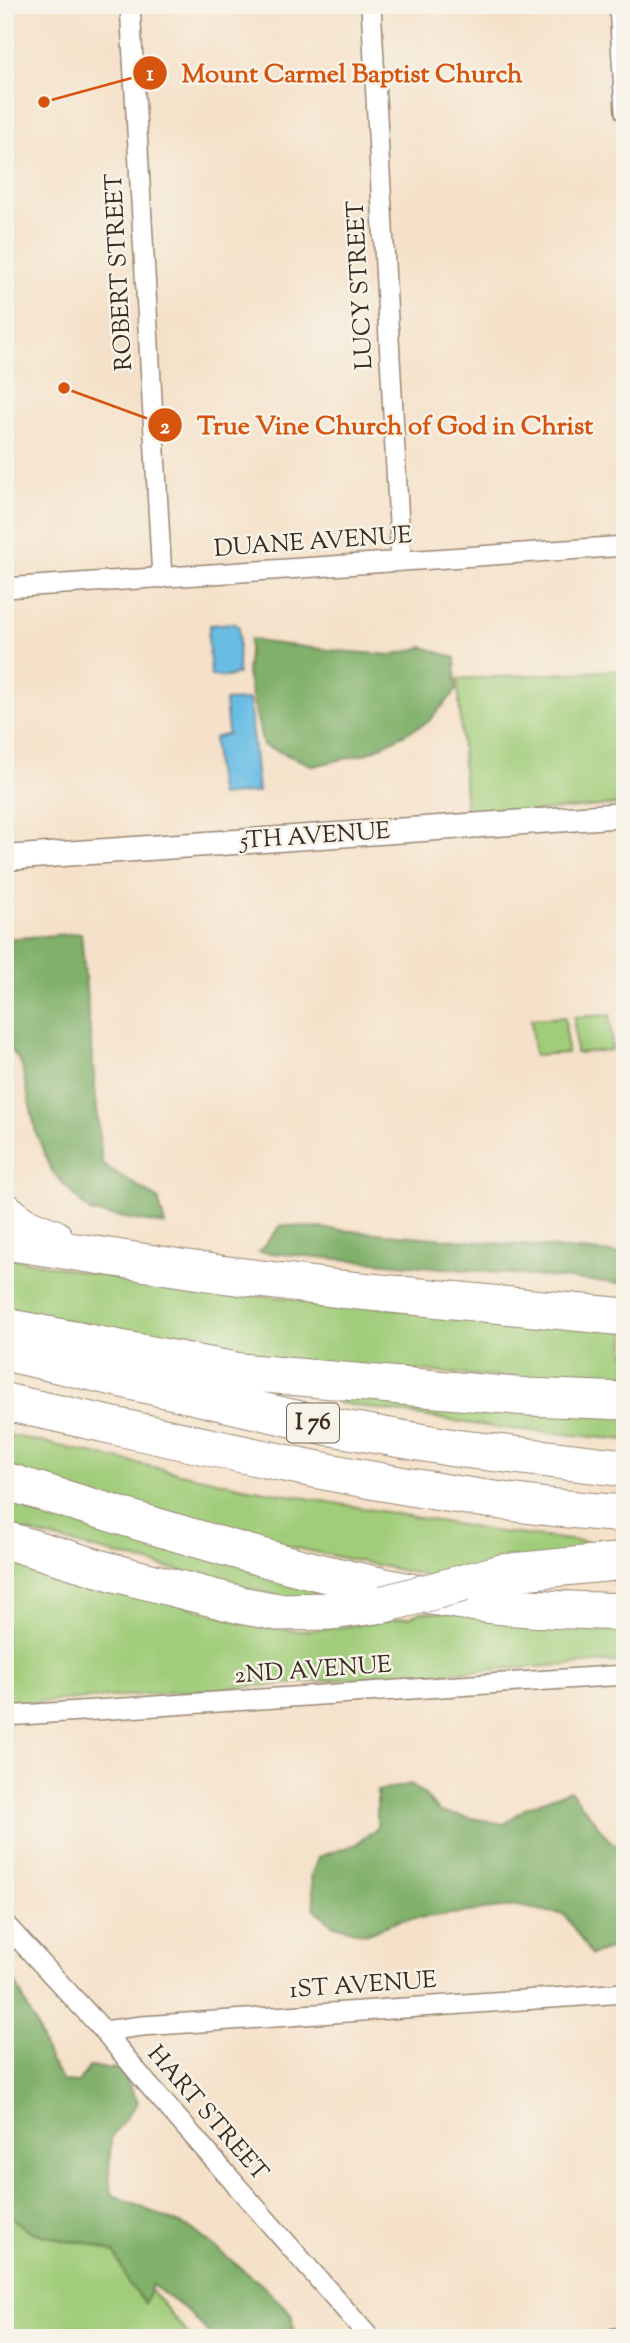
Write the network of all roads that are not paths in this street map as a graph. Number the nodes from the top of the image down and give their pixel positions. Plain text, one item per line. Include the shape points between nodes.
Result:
1 (130, 5) edge
2 (371, 5) edge
3 (619, 5) edge
4 (625, 112) edge
5 (625, 546) edge
6 (401, 561) junction
7 (162, 578) junction
8 (5, 588) edge
9 (625, 815) edge
10 (5, 858) edge
11 (5, 1211) edge
12 (5, 1241) edge
13 (97, 1255) junction
14 (625, 1317) edge
15 (5, 1326) edge
16 (5, 1352) edge
17 (5, 1402) edge
18 (625, 1402) edge
19 (625, 1468) edge
20 (5, 1481) edge
21 (625, 1514) edge
22 (5, 1540) edge
23 (625, 1561) edge
24 (625, 1612) edge
25 (625, 1675) edge
26 (5, 1716) edge
27 (5, 1924) edge
28 (625, 1993) edge
29 (104, 2031) junction
30 (625, 2337) edge
31 (370, 2338) edge
32 (614, 2338) edge

1 - 7 street, ROBERT STREET
2 - 6 street, LUCY STREET
3 - 4 street
5 - 6 street, DUANE AVENUE
6 - 7 street, DUANE AVENUE
7 - 8 street, DUANE AVENUE
9 - 10 street, 5TH AVENUE
11 - 13 highway via 22,1225
12 - 13 highway
13 - 14 highway via 340,1289
15 - 18 highway via 240,1372
16 - 19 highway, I 76 via 326,1426 454,1448
17 - 21 highway, I 76 via 394,1484
20 - 24 highway via 249,1555 350,1580 457,1601
22 - 23 highway, bridge via 115,1573 278,1612 384,1604 502,1573
25 - 26 street, 2ND AVENUE
27 - 29 street, HART STREET
28 - 29 street, 1ST AVENUE
29 - 31 street, HART STREET
30 - 32 street

